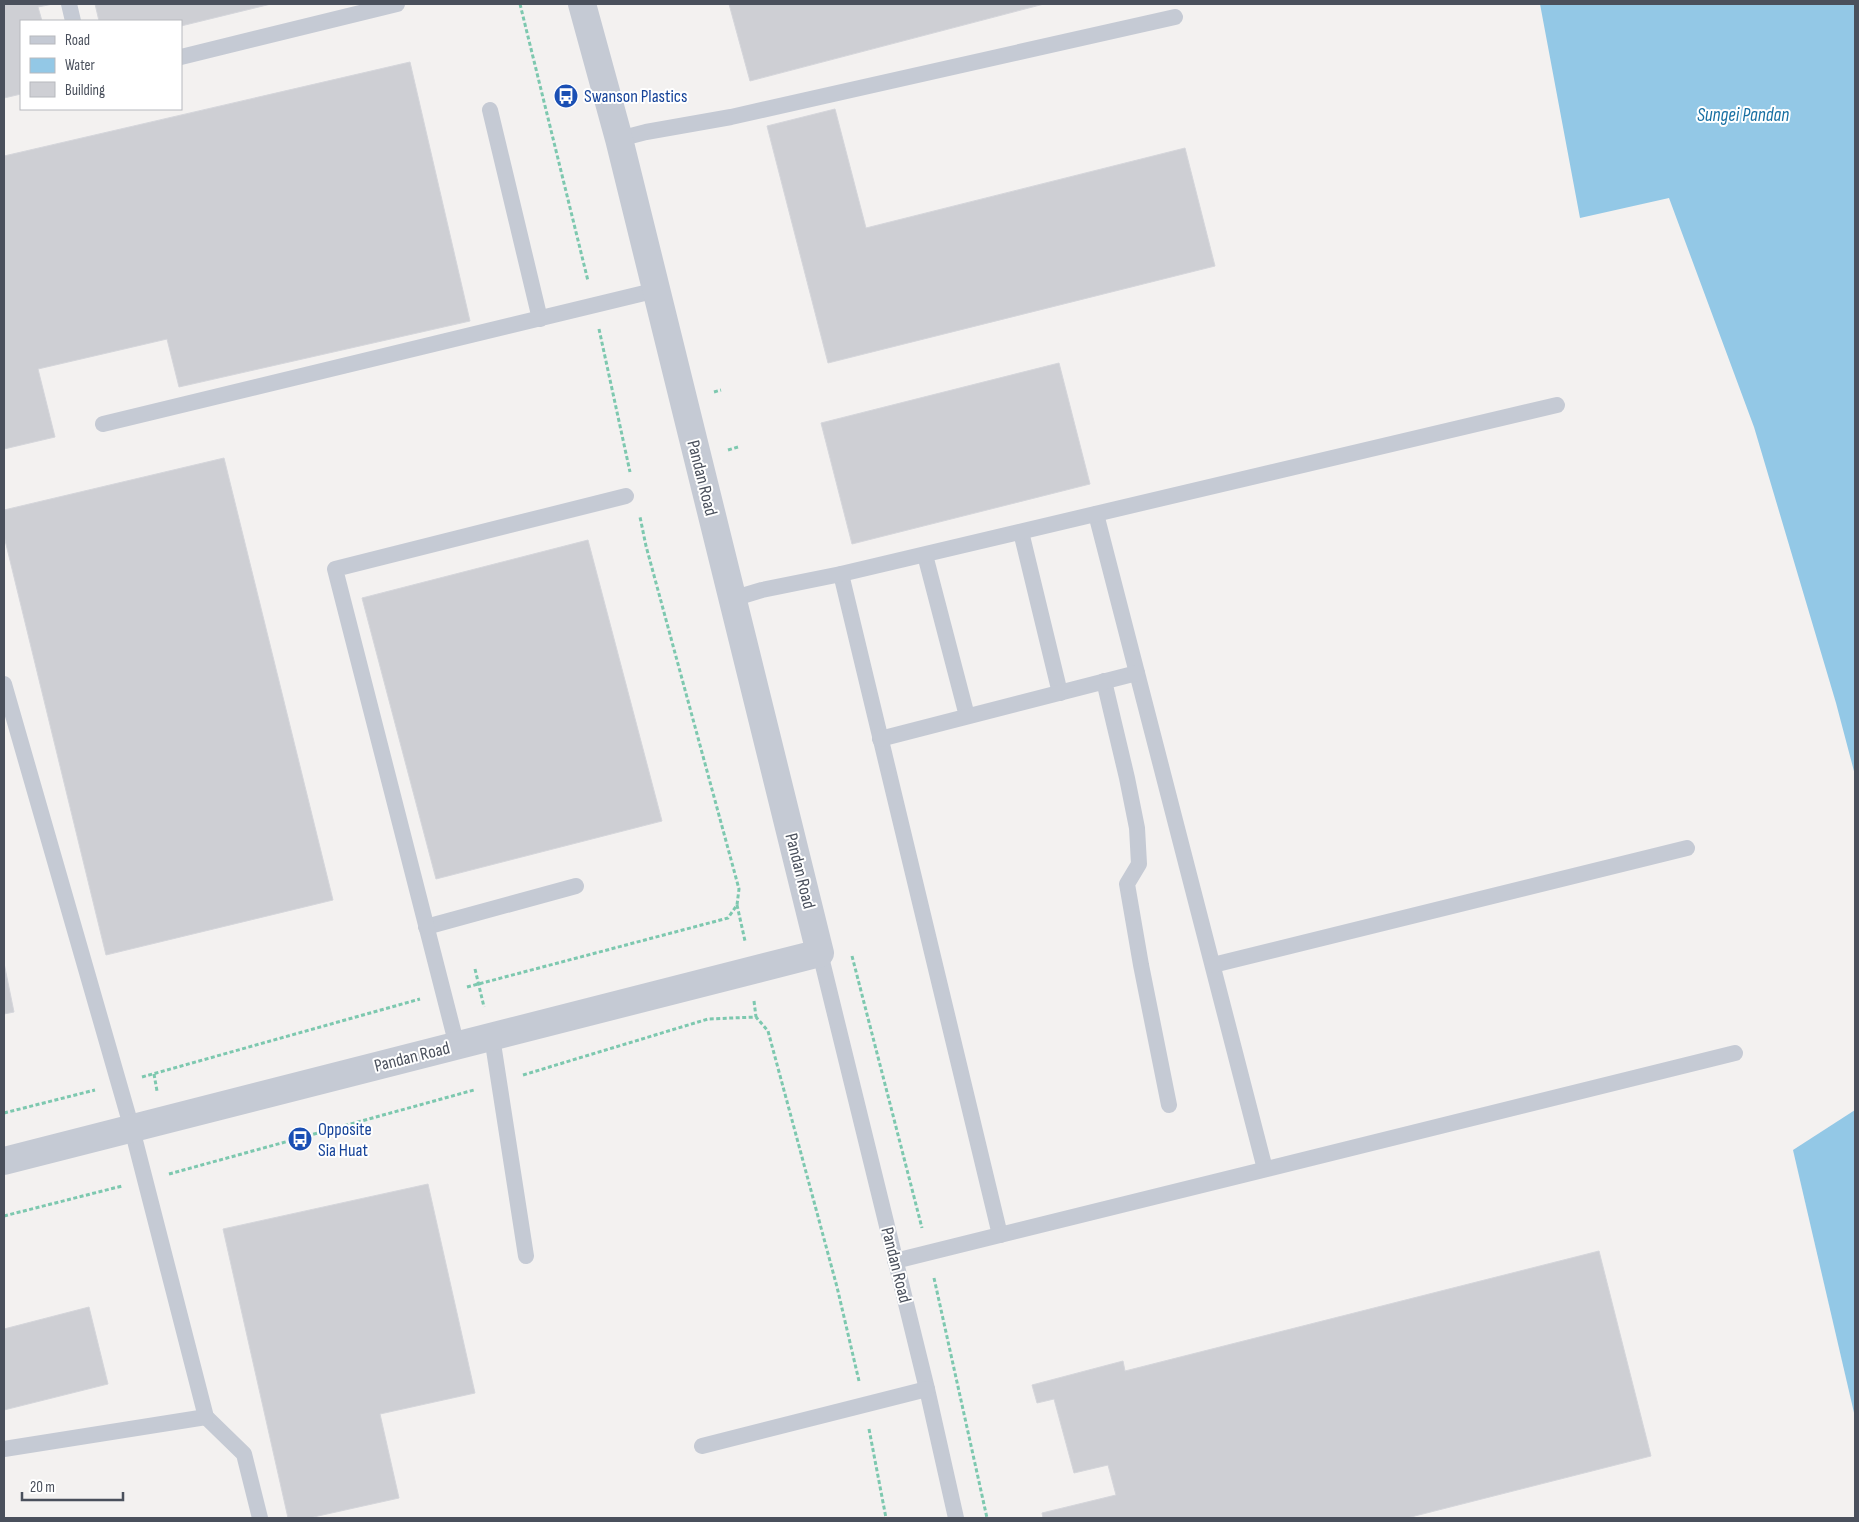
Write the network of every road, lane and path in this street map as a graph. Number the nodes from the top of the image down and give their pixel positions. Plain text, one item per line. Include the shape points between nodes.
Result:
1 (69, 4) edge
2 (397, 4) edge
3 (520, 4) edge
4 (582, 4) edge
5 (1175, 17) dead end
6 (73, 20) edge
7 (182, 57) edge
8 (490, 110) dead end
9 (619, 139) junction
10 (656, 290) junction
11 (594, 305) junction
12 (540, 319) junction
13 (1557, 405) dead end
14 (103, 424) dead end
15 (738, 447) dead end
16 (728, 450) dead end
17 (631, 479) dead end
18 (626, 496) dead end
19 (638, 507) dead end
20 (1096, 514) junction
21 (1021, 532) junction
22 (925, 555) junction
23 (841, 574) junction
24 (732, 599) junction
25 (1137, 673) junction
26 (1104, 681) junction
27 (4, 684) edge
28 (1060, 693) junction
29 (967, 716) junction
30 (880, 738) junction
31 (1687, 848) dead end
32 (576, 886) dead end
33 (426, 927) junction
34 (820, 953) junction
35 (1212, 965) junction
36 (475, 969) dead end
37 (478, 984) junction
38 (443, 993) junction
39 (492, 1037) junction
40 (457, 1046) junction
41 (1735, 1053) dead end
42 (514, 1078) dead end
43 (119, 1083) junction
44 (477, 1089) dead end
45 (1169, 1105) dead end
46 (4, 1113) edge
47 (132, 1129) junction
48 (4, 1161) edge
49 (1265, 1169) junction
50 (145, 1180) junction
51 (4, 1216) edge
52 (1000, 1235) junction
53 (526, 1256) dead end
54 (895, 1261) junction
55 (927, 1389) junction
56 (865, 1404) junction
57 (206, 1417) junction
58 (702, 1446) dead end
59 (4, 1449) edge
60 (260, 1518) edge
61 (886, 1518) edge
62 (956, 1518) edge

1 - 6 lane
2 - 7 lane
3 - 11 path
4 - 9 street, Pandan Road
5 - 9 lane via 731,117
8 - 12 lane
9 - 10 street, Pandan Road
10 - 11 lane
10 - 24 street, Pandan Road
11 - 12 lane
11 - 17 path
12 - 14 lane
13 - 20 lane
15 - 16 path
18 - 33 lane via 334,569
19 - 37 path via 739,889 737,904 728,918
20 - 21 lane
20 - 25 lane
21 - 22 lane
21 - 28 lane
22 - 23 lane
22 - 29 lane
23 - 24 lane
23 - 30 lane
24 - 34 street, Pandan Road
25 - 26 lane
25 - 35 lane
26 - 28 lane
26 - 45 lane via 1137,828 1139,864 1127,884
27 - 43 lane
28 - 29 lane
29 - 30 lane
30 - 52 lane
31 - 35 lane
32 - 33 lane
33 - 38 lane
34 - 39 street, Pandan Road
34 - 54 lane, Pandan Road
35 - 49 lane
36 - 37 path
37 - 38 path
37 - 39 path
38 - 40 lane
38 - 43 path
39 - 40 street, Pandan Road
39 - 53 lane
40 - 47 street, Pandan Road
41 - 49 lane
42 - 56 path via 708,1019 756,1018 768,1031
43 - 46 path
43 - 47 lane
44 - 50 path
47 - 48 street, Pandan Road
47 - 50 lane
49 - 52 lane
50 - 51 path
50 - 57 lane
52 - 54 lane
54 - 55 lane, Pandan Road
55 - 56 lane
55 - 62 lane, Pandan Road
56 - 58 lane
56 - 61 path
57 - 59 lane
57 - 60 lane via 244,1454

